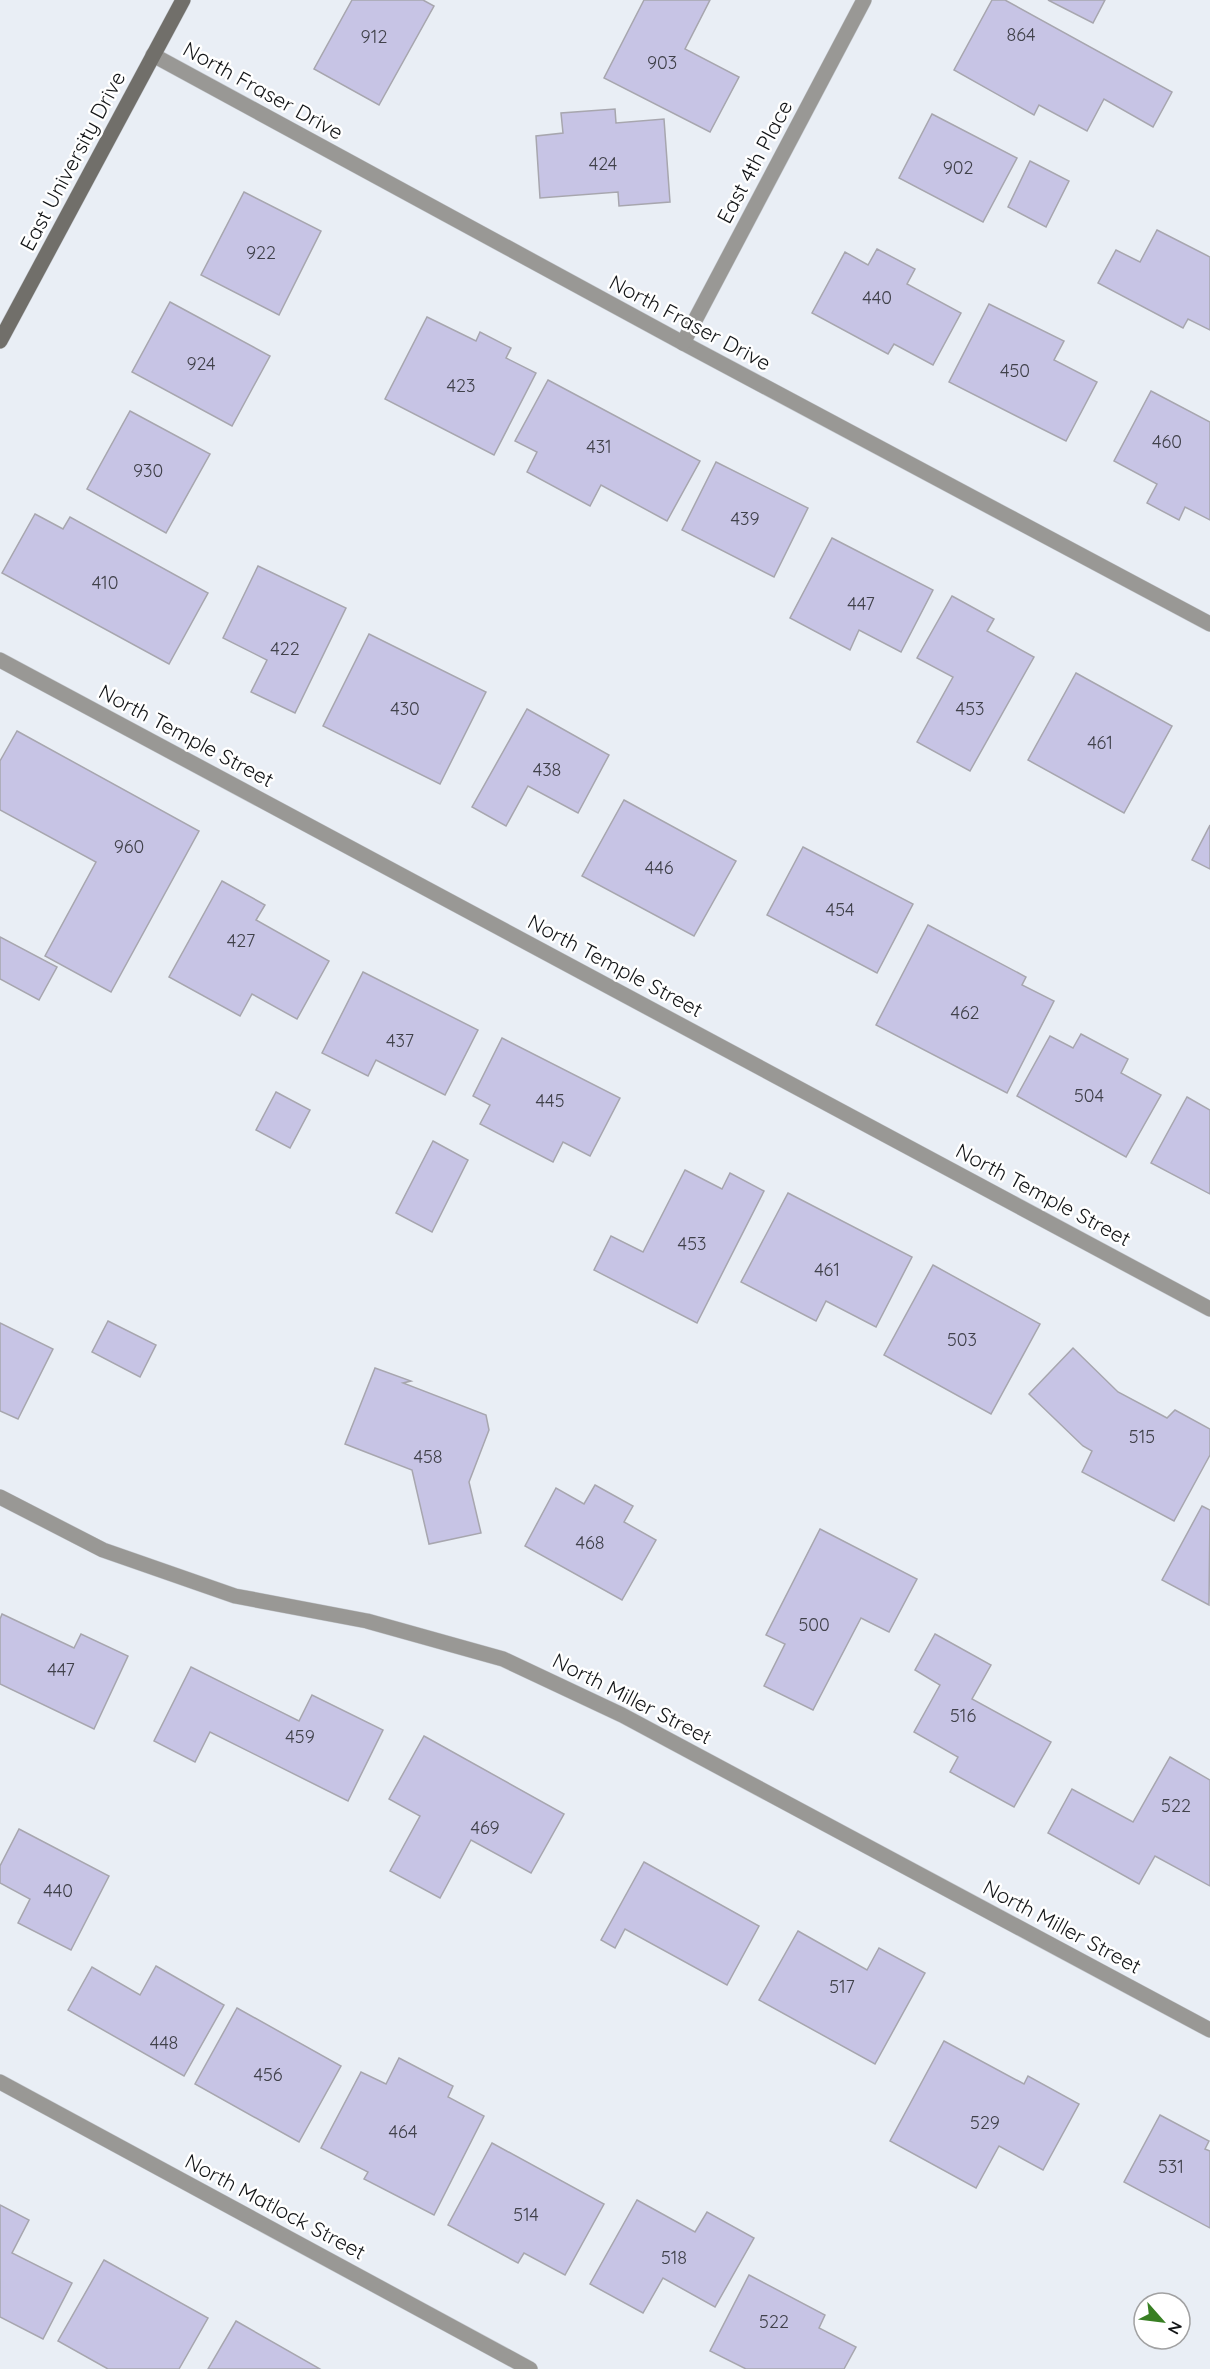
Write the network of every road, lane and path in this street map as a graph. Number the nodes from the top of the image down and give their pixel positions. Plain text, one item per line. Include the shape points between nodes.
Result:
1 (183, 0) edge
2 (864, 0) edge
3 (153, 55) junction
4 (0, 341) edge
5 (683, 343) junction
6 (1210, 624) edge
7 (0, 660) edge
8 (1210, 1309) edge
9 (0, 1497) edge
10 (1210, 2030) edge
11 (0, 2082) edge
12 (530, 2369) edge

1 - 3 main road, East University Drive
2 - 5 street, East 4th Place
3 - 4 main road, East University Drive
3 - 5 street, North Fraser Drive
5 - 6 street, North Fraser Drive
7 - 8 street, North Temple Street
9 - 10 street, North Miller Street via 103,1550 235,1596 367,1621 503,1659 622,1715
11 - 12 street, North Matlock Street

